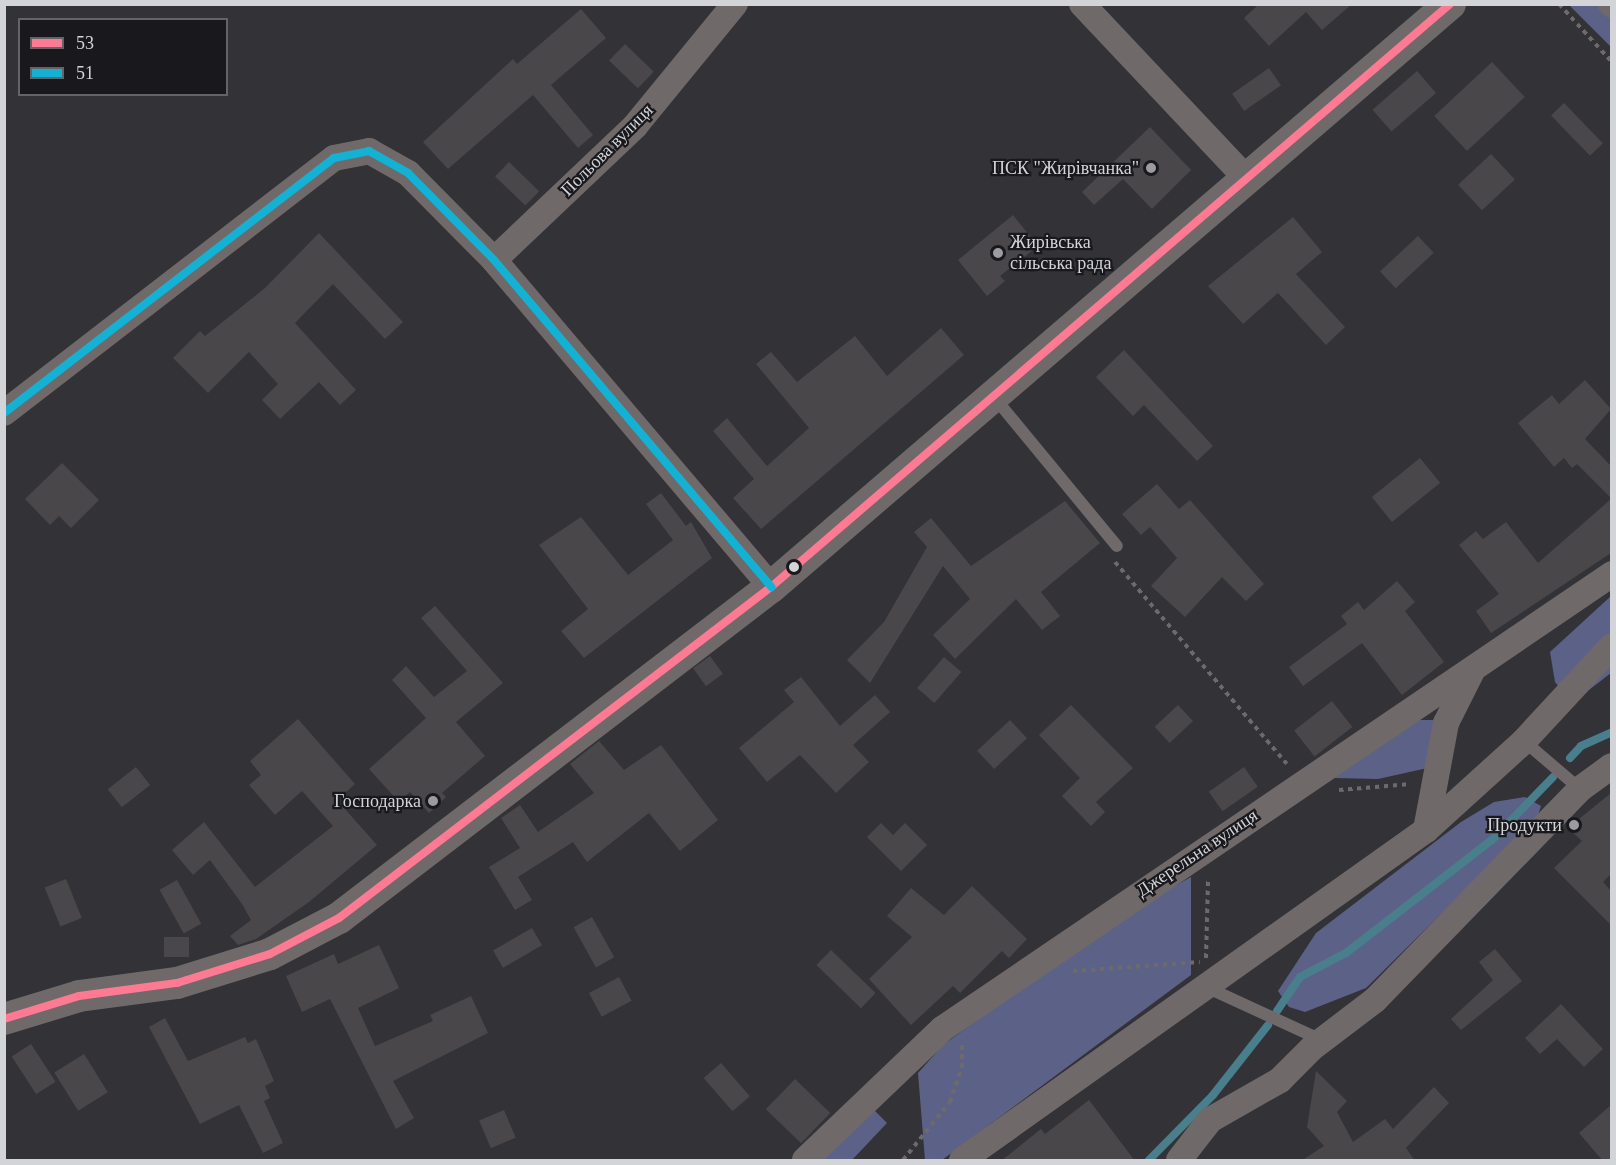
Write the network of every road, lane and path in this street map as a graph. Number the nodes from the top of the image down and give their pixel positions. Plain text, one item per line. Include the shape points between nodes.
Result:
1 (735, 4) edge
2 (1082, 4) edge
3 (1450, 4) edge
4 (1559, 4) edge
5 (1611, 62) edge
6 (1247, 179) junction
7 (494, 260) junction
8 (994, 397) junction
9 (4, 413) edge
10 (1117, 546) joint
11 (1611, 574) edge
12 (771, 587) junction
13 (1611, 646) edge
14 (1472, 671) junction
15 (1524, 741) junction
16 (1611, 766) edge
17 (1433, 778) junction
18 (1302, 784) junction
19 (1580, 789) junction
20 (1426, 830) junction
21 (1209, 845) junction
22 (1063, 972) dead end
23 (1204, 987) junction
24 (973, 1007) junction
25 (4, 1019) edge
26 (1322, 1040) junction
27 (805, 1161) edge
28 (903, 1161) edge
29 (962, 1161) edge
30 (1179, 1161) edge

1 - 7 street, Польова вулиця via 634,126
2 - 6 street
3 - 6 street
4 - 5 path
6 - 8 street
7 - 9 street via 408,173 369,152 334,158
7 - 12 street
8 - 10 lane
8 - 12 street
10 - 18 path via 1111,557
11 - 14 street, Джерельна вулиця
12 - 25 street via 339,918 270,954 177,983 79,996
13 - 15 street
14 - 17 street via 1446,723
14 - 18 street, Джерельна вулиця
15 - 19 lane
15 - 20 street
16 - 19 street
17 - 18 path via 1354,793
17 - 20 street
18 - 21 street, Джерельна вулиця
19 - 26 street via 1375,1000
20 - 23 street
21 - 22 path via 1206,965 1193,960
21 - 24 street, Джерельна вулиця
23 - 26 lane
23 - 29 street
24 - 27 street, Джерельна вулиця via 942,1029
24 - 28 path via 950,1102
26 - 30 street via 1280,1080 1210,1120

